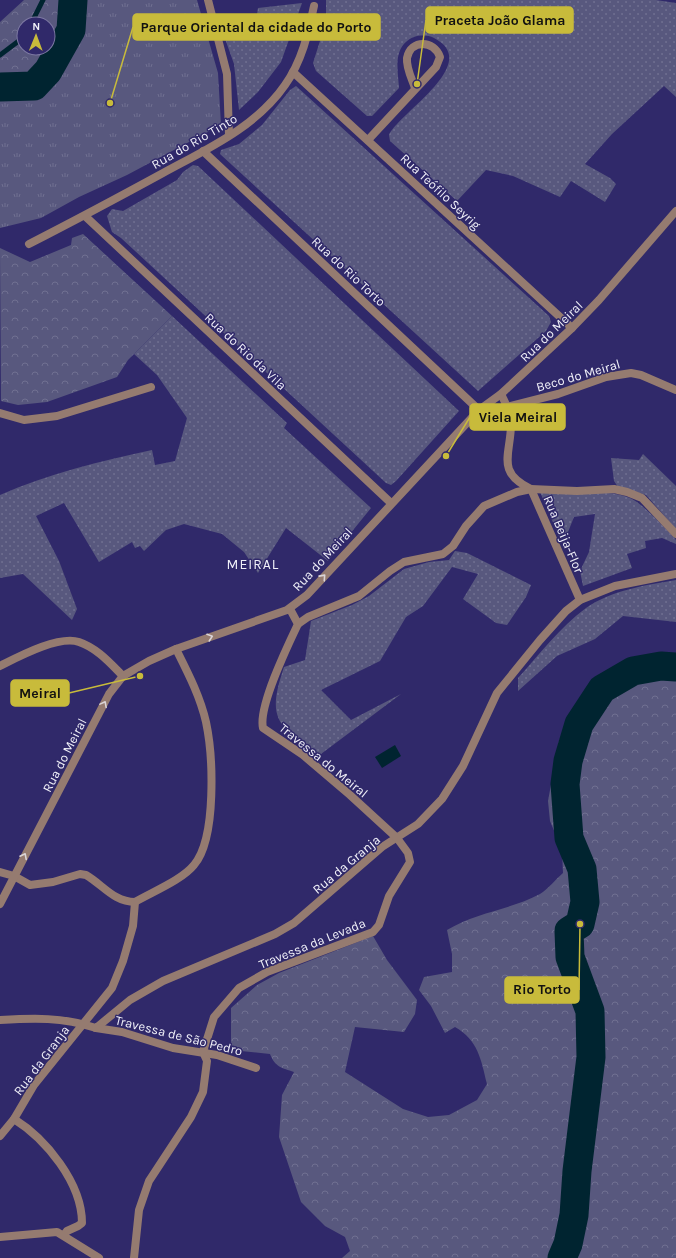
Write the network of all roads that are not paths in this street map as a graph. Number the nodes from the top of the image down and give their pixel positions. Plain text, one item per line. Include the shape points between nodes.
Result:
1 (208, 0) edge
2 (314, 6) dead end
3 (293, 72) junction
4 (415, 88) junction
5 (229, 135) junction
6 (368, 140) junction
7 (203, 151) junction
8 (676, 211) edge
9 (85, 216) junction
10 (29, 244) dead end
11 (572, 328) junction
12 (151, 387) dead end
13 (676, 390) edge
14 (501, 394) junction
15 (507, 407) junction
16 (479, 410) junction
17 (0, 413) edge
18 (531, 489) junction
19 (391, 503) junction
20 (676, 534) edge
21 (676, 574) edge
22 (580, 600) junction
23 (290, 609) junction
24 (298, 624) junction
25 (176, 649) junction
26 (0, 666) edge
27 (122, 676) junction
28 (397, 838) junction
29 (0, 872) edge
30 (14, 876) junction
31 (135, 902) junction
32 (0, 904) edge
33 (0, 1020) edge
34 (83, 1024) junction
35 (96, 1028) junction
36 (203, 1052) junction
37 (256, 1068) dead end
38 (14, 1119) junction
39 (0, 1136) edge
40 (64, 1235) junction
41 (0, 1237) edge
42 (99, 1258) edge
43 (134, 1258) edge

1 - 5 street via 227,74
2 - 3 street, Rua do Rio Tinto via 305,44
3 - 5 street, Rua do Rio Tinto via 268,106 252,121
3 - 6 street, Rua Teófilo Seyrig
4 - 4 street via 436,67 440,57 432,45 418,45 411,50 407,58
4 - 6 street
5 - 7 street, Rua do Rio Tinto
6 - 11 street, Rua Teófilo Seyrig
7 - 9 street, Rua do Rio Tinto
7 - 16 street, Rua do Rio Torto
8 - 11 street, Rua do Meiral
9 - 10 street, Rua do Rio Tinto
9 - 19 street, Rua do Rio da Vila
11 - 14 street, Rua do Meiral
12 - 17 street via 57,416 24,420
13 - 15 street, Beco do Meiral via 631,373 606,377 558,394
14 - 15 street, Rua Beija-Flor
14 - 16 street, Rua do Meiral
15 - 18 street, Rua Beija-Flor via 511,422 506,458 508,465 520,483
16 - 19 street, Rua do Meiral
18 - 20 street via 614,489 627,492 642,498
18 - 22 street, Rua Beija-Flor
18 - 24 street via 484,506 453,546 443,554 404,562 390,570 359,596 308,617
23 -> 19 street, Rua do Meiral
21 - 22 street, Rua da Granja via 615,586
22 - 28 street, Rua da Granja via 566,611 540,640 497,693 463,766 442,799 418,824
23 - 24 street
25 -> 23 street, Rua do Meiral
24 - 28 street, Travessa do Meiral via 269,695 263,728 303,755
25 - 27 street, Rua do Meiral
25 - 31 street via 195,687 206,723 211,773 211,811 204,844 195,865 181,876
26 - 27 street via 53,643 78,641 102,655
30 -> 27 street, Rua do Meiral via 109,694
28 - 35 street, Rua da Granja via 382,847 294,923 275,934 163,981 130,1000
28 - 36 street, Travessa da Levada via 408,854 410,862 389,896 379,925 373,932 267,972 239,988 214,1017
29 - 30 street
30 - 31 street via 30,885 53,882 80,874 86,875 116,898
30 - 32 street, Rua do Meiral
31 - 34 street via 133,926 112,988
33 - 34 street via 43,1017
34 - 35 street, Rua da Granja
34 - 38 street, Rua da Granja via 34,1085
35 - 36 street, Travessa de São Pedro via 122,1032 173,1048
36 - 37 street, Travessa de São Pedro
36 - 43 street, Travessa da Levada via 207,1061 203,1092 191,1117 149,1181 139,1210
38 - 39 street, Rua da Granja
38 - 40 street via 47,1146 60,1163 77,1198 82,1223
40 - 41 street via 57,1232
40 - 42 street

